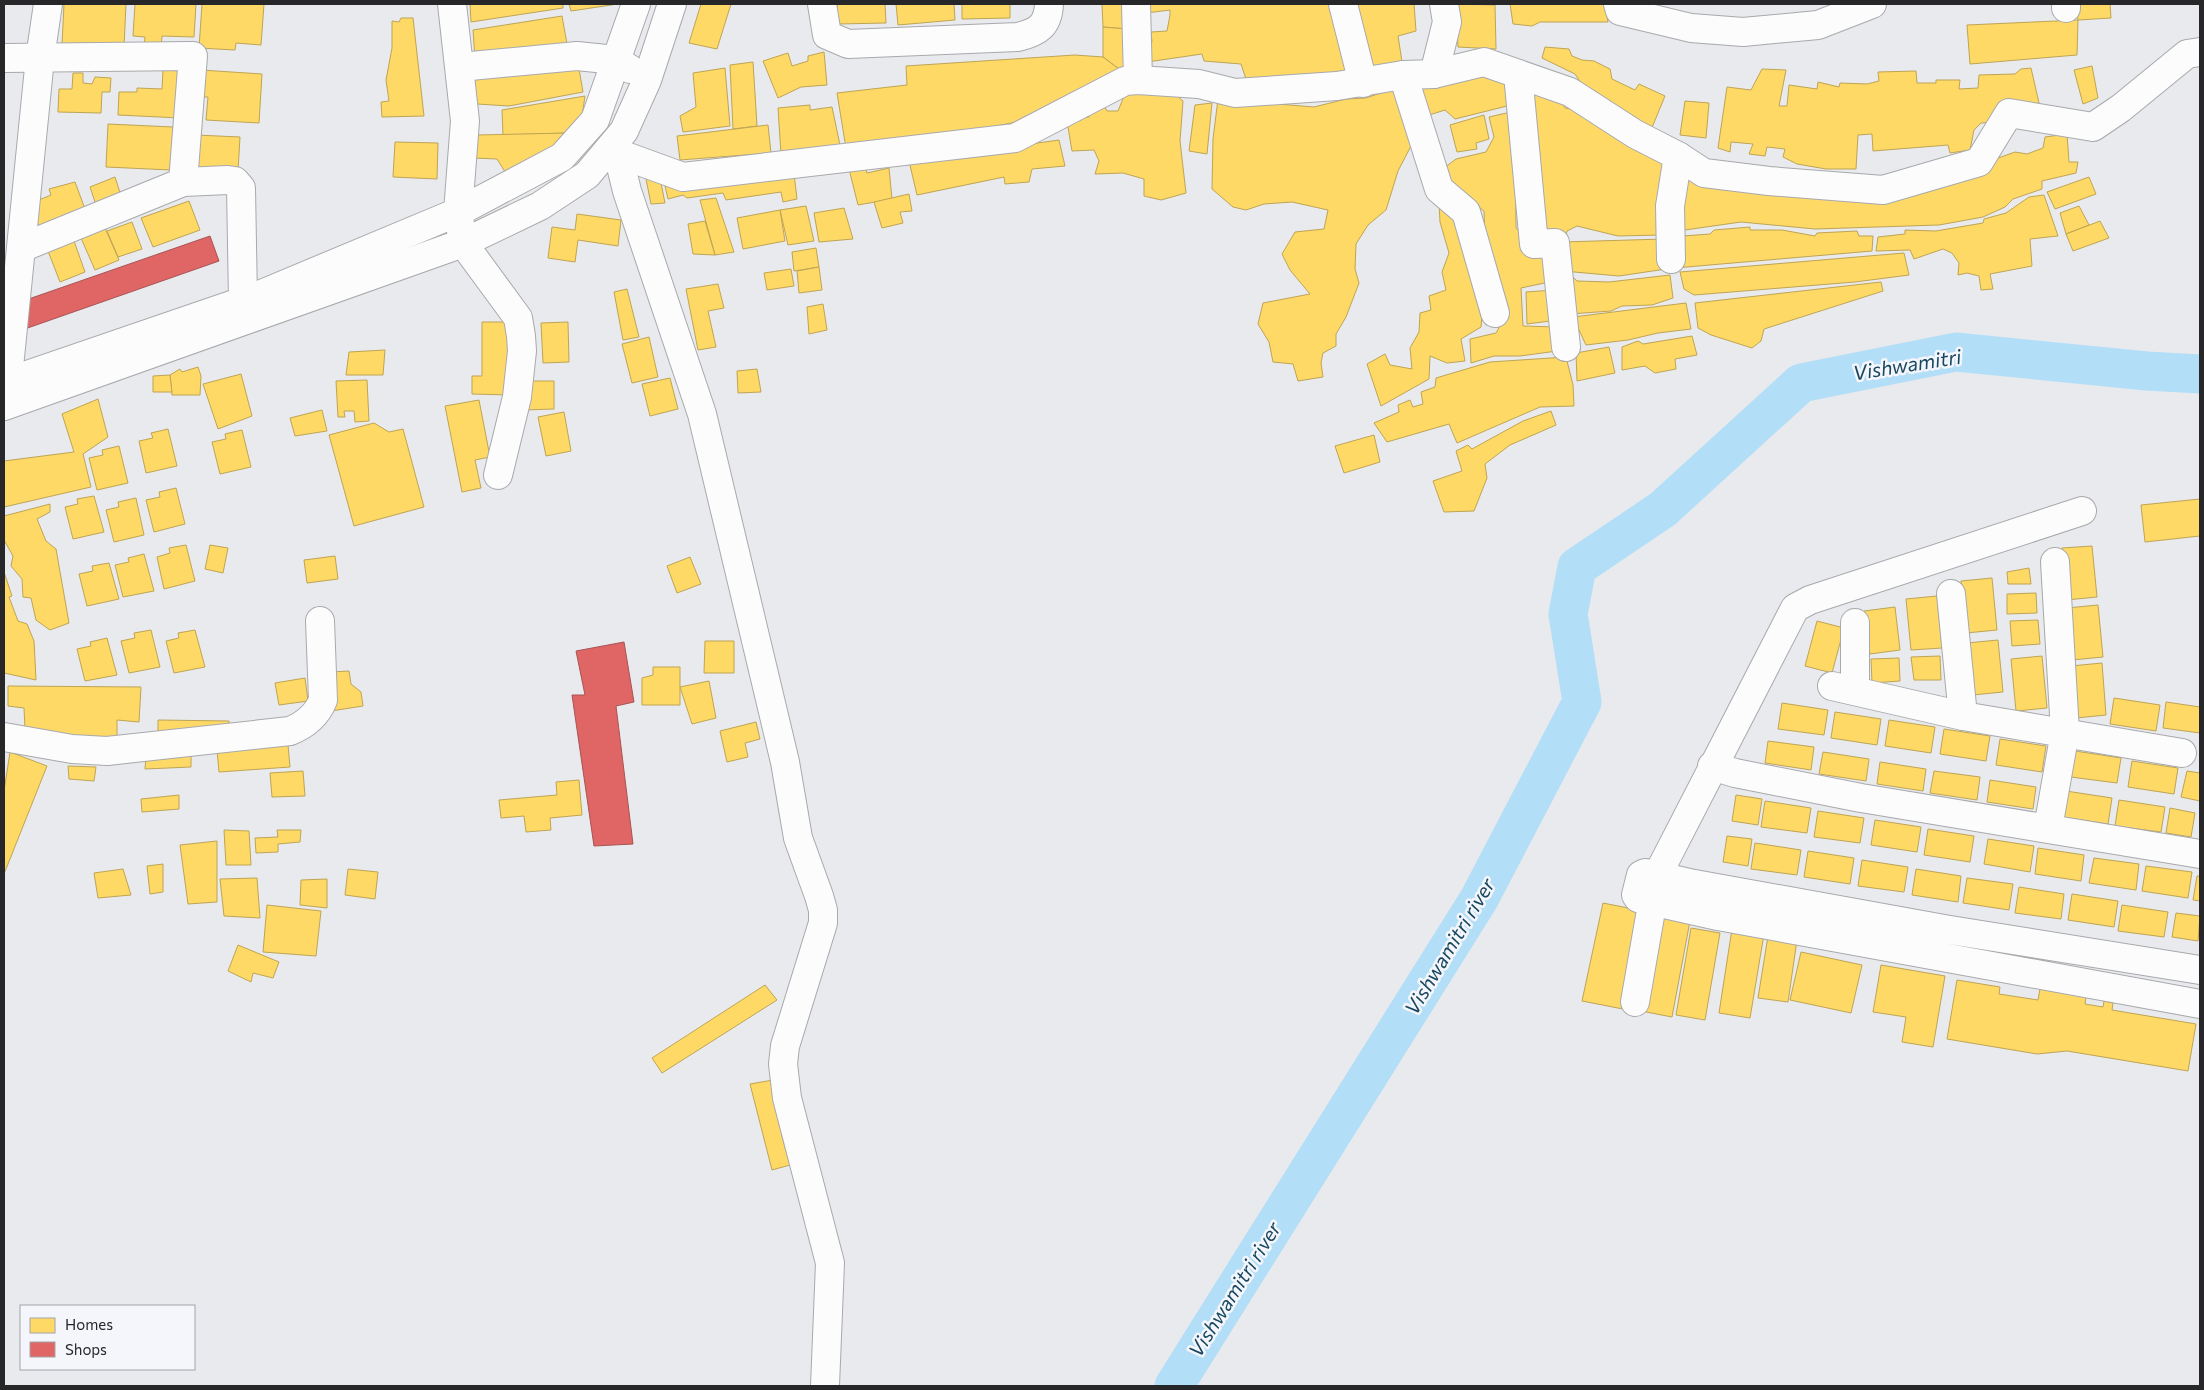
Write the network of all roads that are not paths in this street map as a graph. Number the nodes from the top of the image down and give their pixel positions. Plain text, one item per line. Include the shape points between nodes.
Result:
1 (48, 4) edge
2 (452, 4) edge
3 (636, 4) edge
4 (672, 4) edge
5 (822, 4) edge
6 (1049, 4) edge
7 (1136, 4) edge
8 (1343, 4) edge
9 (1444, 4) edge
10 (1618, 4) edge
11 (1872, 4) edge
12 (2200, 52) edge
13 (4, 58) edge
14 (40, 58) junction
15 (616, 60) junction
16 (460, 67) junction
17 (1434, 74) junction
18 (1518, 74) junction
19 (1403, 75) junction
20 (647, 80) junction
21 (1138, 80) junction
22 (1363, 82) junction
23 (614, 152) junction
24 (1678, 156) junction
25 (183, 182) junction
26 (458, 212) junction
27 (463, 243) junction
28 (21, 248) junction
29 (1671, 258) dead end
30 (243, 301) junction
31 (1494, 313) dead end
32 (1566, 347) dead end
33 (5, 394) edge
34 (498, 475) dead end
35 (2082, 511) dead end
36 (2055, 562) dead end
37 (1951, 594) dead end
38 (320, 621) dead end
39 (1855, 623) dead end
40 (1963, 716) junction
41 (2065, 732) junction
42 (4, 737) edge
43 (2182, 753) dead end
44 (1712, 766) junction
45 (2048, 828) junction
46 (2200, 854) edge
47 (1654, 889) junction
48 (1878, 916) junction
49 (1874, 945) junction
50 (2200, 970) edge
51 (1635, 1002) dead end
52 (2200, 1004) edge
53 (825, 1386) edge

1 - 14 street
2 - 16 street
3 - 15 street
4 - 20 street
5 - 6 street via 826,35 848,44 1018,37 1036,32 1045,25
7 - 21 street
8 - 22 street
9 - 17 street via 1447,22
10 - 11 street via 1620,11 1691,28 1743,32 1818,25
12 - 24 street via 2188,54 2093,127 2009,113 1980,162 1883,190 1704,173
13 - 14 street
14 - 25 street via 193,56
14 - 28 street
15 - 16 street via 577,56
15 - 20 street
15 - 26 street via 594,120 578,142 562,157
16 - 26 street via 465,121
17 - 18 street via 1484,62
17 - 19 street
18 - 24 street via 1570,92 1635,134
18 - 32 street via 1534,244 1555,243
19 - 22 street
19 - 31 street via 1439,189 1466,212
20 - 23 street
21 - 22 street via 1199,84 1235,93
21 - 23 street via 1125,81 1015,138 683,177
23 - 27 street via 587,175 540,206
23 - 53 street via 702,414 785,762 798,838 823,910 823,923 785,1046 783,1064 787,1098 830,1263
24 - 29 street via 1670,206
25 - 28 street
25 - 30 street via 228,180 235,181 240,188
26 - 27 street
26 - 30 street
27 - 33 street
27 - 34 street via 518,318 521,336 517,397
28 - 33 street
30 - 33 street
35 - 44 street via 1810,600 1795,608
36 - 41 street
37 - 40 street
38 - 42 street via 323,700 320,709 309,720 290,731 107,750 72,749
39 - 40 street via 1844,689
40 - 41 street
41 - 43 street
41 - 45 street
44 - 45 street via 1861,798
44 - 47 street
45 - 46 street
47 - 48 street
47 - 49 street via 1674,908
47 - 51 street
48 - 49 street
48 - 50 street
49 - 52 street

